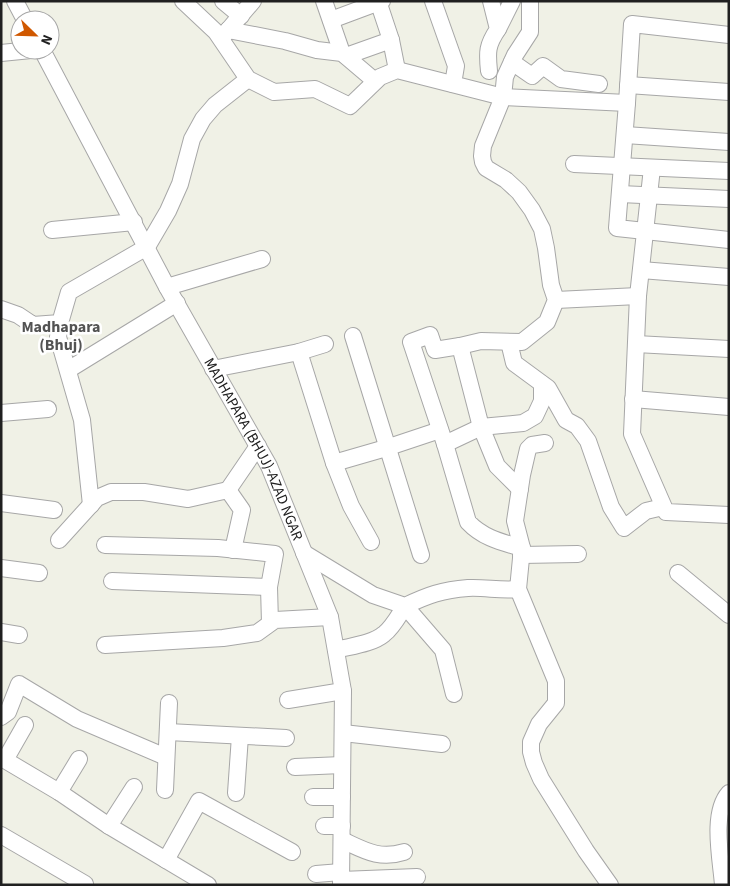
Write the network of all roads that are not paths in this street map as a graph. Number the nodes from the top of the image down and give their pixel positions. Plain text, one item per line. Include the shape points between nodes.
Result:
1 (182, 1) edge
2 (222, 1) edge
3 (253, 1) edge
4 (324, 1) edge
5 (433, 1) edge
6 (490, 1) edge
7 (512, 1) edge
8 (530, 1) edge
9 (379, 2) edge
10 (241, 16) junction
11 (330, 20) junction
12 (498, 29) junction
13 (224, 34) junction
14 (729, 35) edge
15 (391, 40) junction
16 (344, 54) junction
17 (47, 60) edge
18 (512, 62) junction
19 (397, 70) junction
20 (488, 71) dead end
21 (248, 79) junction
22 (375, 81) junction
23 (452, 84) junction
24 (598, 84) dead end
25 (628, 85) junction
26 (729, 92) edge
27 (503, 96) junction
28 (628, 103) junction
29 (625, 135) junction
30 (729, 142) edge
31 (574, 164) dead end
32 (622, 167) junction
33 (652, 168) junction
34 (729, 171) edge
35 (620, 194) junction
36 (650, 195) junction
37 (729, 199) edge
38 (134, 222) junction
39 (52, 230) dead end
40 (646, 231) junction
41 (729, 240) edge
42 (147, 247) junction
43 (262, 259) dead end
44 (641, 270) junction
45 (729, 277) edge
46 (167, 287) junction
47 (638, 296) junction
48 (556, 300) junction
49 (177, 303) junction
50 (1, 309) edge
51 (60, 323) junction
52 (353, 336) dead end
53 (509, 342) junction
54 (325, 344) dead end
55 (636, 344) junction
56 (460, 346) junction
57 (729, 349) edge
58 (299, 352) junction
59 (213, 369) junction
60 (68, 370) junction
61 (542, 384) junction
62 (633, 399) junction
63 (729, 407) edge
64 (48, 409) dead end
65 (1, 413) edge
66 (481, 427) junction
67 (442, 437) junction
68 (545, 443) dead end
69 (258, 446) junction
70 (386, 448) junction
71 (334, 463) junction
72 (520, 489) junction
73 (228, 490) junction
74 (1, 503) edge
75 (91, 505) junction
76 (663, 507) junction
77 (54, 510) dead end
78 (729, 516) edge
79 (59, 540) dead end
80 (371, 542) dead end
81 (105, 545) dead end
82 (233, 550) junction
83 (521, 551) junction
84 (304, 553) junction
85 (578, 554) dead end
86 (421, 555) dead end
87 (1, 568) edge
88 (39, 573) dead end
89 (678, 573) dead end
90 (112, 581) dead end
91 (269, 587) junction
92 (518, 589) junction
93 (405, 606) junction
94 (729, 615) edge
95 (330, 617) junction
96 (270, 623) junction
97 (1, 632) edge
98 (19, 635) dead end
99 (105, 645) dead end
100 (336, 650) junction
101 (343, 691) junction
102 (454, 694) dead end
103 (7, 697) edge
104 (288, 700) dead end
105 (169, 703) dead end
106 (1, 717) edge
107 (25, 725) dead end
108 (168, 732) junction
109 (342, 733) junction
110 (240, 736) junction
111 (286, 738) dead end
112 (442, 744) dead end
113 (166, 757) junction
114 (79, 759) dead end
115 (342, 765) junction
116 (295, 767) dead end
117 (134, 787) dead end
118 (165, 790) dead end
119 (59, 792) junction
120 (236, 793) dead end
121 (729, 793) edge
122 (313, 797) dead end
123 (342, 797) junction
124 (109, 826) junction
125 (324, 826) dead end
126 (342, 833) junction
127 (1, 835) edge
128 (292, 852) dead end
129 (404, 852) dead end
130 (166, 860) junction
131 (316, 874) dead end
132 (417, 877) dead end
133 (341, 879) edge
134 (85, 884) edge
135 (208, 885) edge
136 (610, 885) edge
137 (723, 885) edge

1 - 13 street via 216,32
2 - 10 street
3 - 10 street
4 - 11 street
5 - 23 street via 456,66
6 - 12 street
7 - 12 street
8 - 18 street via 530,32
9 - 11 street
9 - 15 street
10 - 13 street
11 - 16 street
12 - 20 street via 487,50
13 - 16 street via 285,41
13 - 21 street
14 - 25 street via 632,24
15 - 16 street
15 - 19 street
16 - 22 street
17 - 38 street, MADHAPARA (BHUJ)-AZAD NGAR
18 - 24 street via 532,76 543,66 561,79
18 - 27 street via 505,77
19 - 22 street
19 - 23 street
21 - 22 street via 274,92 315,89 350,106
21 - 42 street via 203,119 192,139 180,184
23 - 27 street
25 - 26 street
25 - 28 street
27 - 28 street
27 - 48 street via 483,146 483,162 486,168 519,192 532,210 542,229
28 - 29 street
29 - 30 street
29 - 32 street
31 - 32 street
32 - 33 street
32 - 35 street
33 - 34 street
33 - 36 street
35 - 36 street
35 - 40 street via 617,228
36 - 37 street
36 - 40 street
38 - 39 street
38 - 42 street, MADHAPARA (BHUJ)-AZAD NGAR
40 - 41 street
40 - 44 street
42 - 46 street, MADHAPARA (BHUJ)-AZAD NGAR
42 - 51 street via 69,292
43 - 46 street
44 - 45 street
44 - 47 street
46 - 49 street, MADHAPARA (BHUJ)-AZAD NGAR
47 - 48 street
47 - 55 street
48 - 53 street via 547,322 527,340
49 - 59 street, MADHAPARA (BHUJ)-AZAD NGAR
49 - 60 street
50 - 51 street via 33,325
51 - 60 street via 58,337
52 - 70 street
53 - 56 street via 481,341
53 - 61 street via 514,363
54 - 58 street
55 - 57 street
55 - 62 street
56 - 66 street
56 - 67 street via 435,350 430,335 411,342
58 - 59 street
58 - 71 street
59 - 69 street, MADHAPARA (BHUJ)-AZAD NGAR
60 - 75 street via 82,420
61 - 66 street via 542,401 536,416 523,423
61 - 76 street via 552,394 566,420 577,426 588,441 611,507 624,528 646,511
62 - 63 street
62 - 76 street via 632,434
64 - 65 street
66 - 67 street
66 - 72 street via 497,466
67 - 70 street
67 - 83 street via 468,522 486,536
68 - 72 street via 528,449
69 - 73 street
69 - 84 street, MADHAPARA (BHUJ)-AZAD NGAR
70 - 71 street
70 - 86 street
71 - 80 street via 351,506
72 - 83 street via 515,521
73 - 75 street via 188,499 144,492 111,492 97,498
73 - 82 street via 242,510
74 - 77 street
75 - 79 street
76 - 78 street via 666,512
81 - 82 street
82 - 91 street via 274,554
83 - 85 street
83 - 92 street
84 - 93 street via 373,595
84 - 95 street, MADHAPARA (BHUJ)-AZAD NGAR
87 - 88 street
89 - 94 street
90 - 91 street
91 - 96 street
92 - 93 street via 470,588 435,592
92 - 136 street via 556,682 556,702 539,724 532,742 534,763 541,779
93 - 100 street via 384,635
93 - 102 street via 443,650
95 - 96 street via 284,619
95 - 100 street, MADHAPARA (BHUJ)-AZAD NGAR
96 - 99 street via 257,633 248,635
97 - 98 street
100 - 101 street, MADHAPARA (BHUJ)-AZAD NGAR
101 - 104 street
101 - 109 street, MADHAPARA (BHUJ)-AZAD NGAR
103 - 106 street via 8,712
103 - 113 street via 19,684 77,719
105 - 108 street
107 - 119 street via 5,760
108 - 110 street
108 - 113 street
109 - 112 street
109 - 115 street, MADHAPARA (BHUJ)-AZAD NGAR
110 - 111 street
110 - 120 street
113 - 118 street
114 - 119 street
115 - 116 street
115 - 123 street, MADHAPARA (BHUJ)-AZAD NGAR
117 - 124 street
119 - 124 street
121 - 137 street via 718,821
122 - 123 street
123 - 126 street, MADHAPARA (BHUJ)-AZAD NGAR
124 - 130 street
125 - 126 street
126 - 129 street via 377,854 386,856
126 - 133 street, MADHAPARA (BHUJ)-AZAD NGAR
127 - 134 street
128 - 130 street via 199,801
130 - 135 street
131 - 133 street
132 - 133 street

